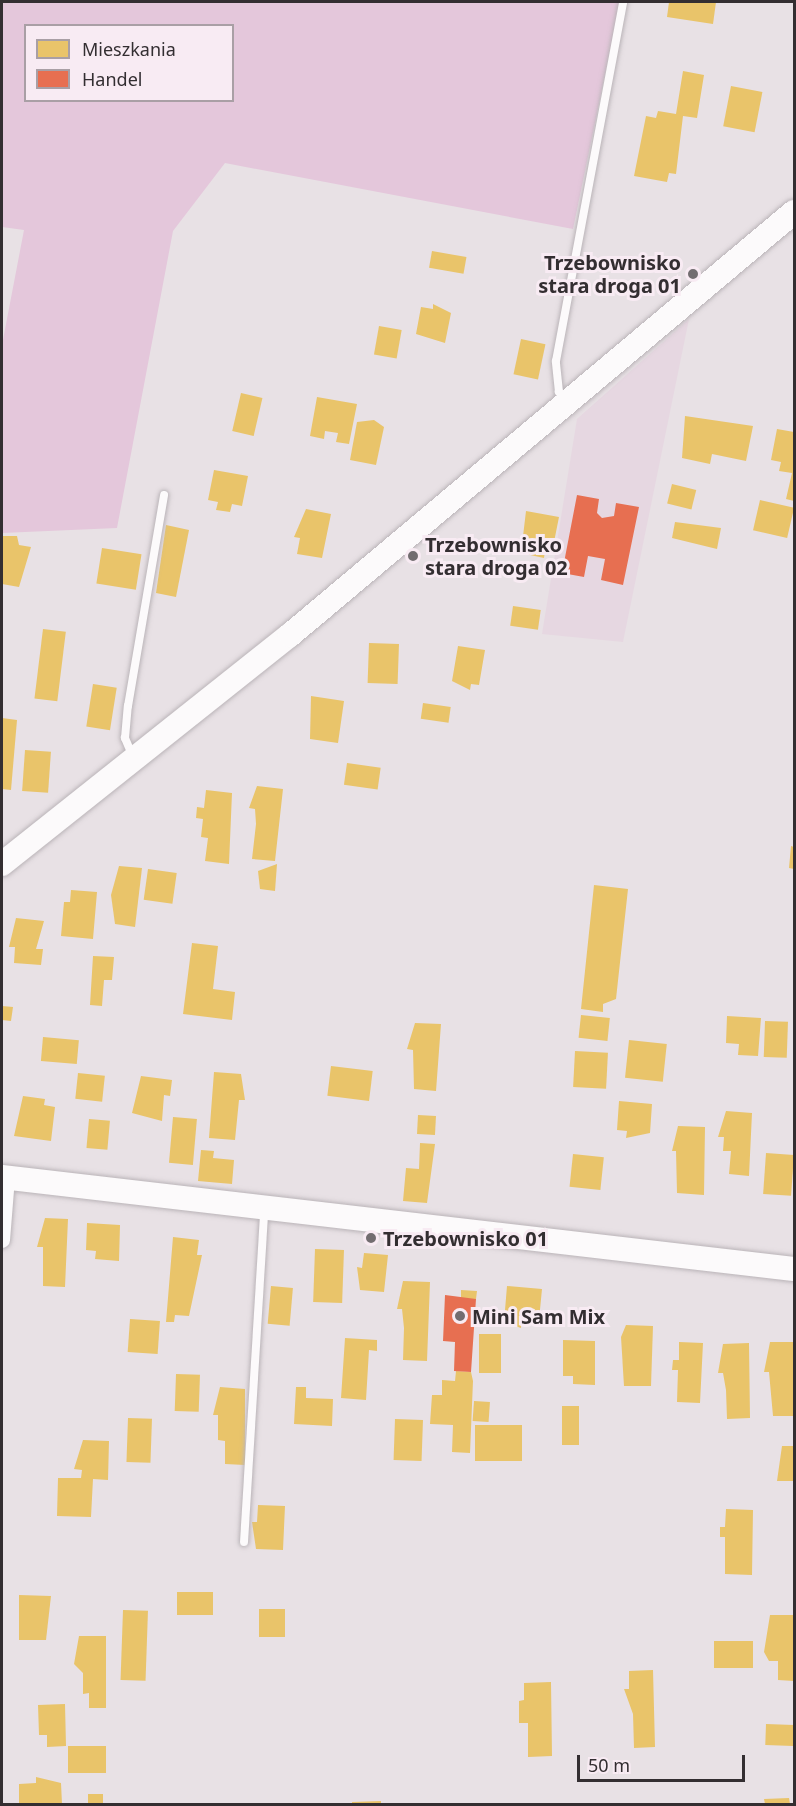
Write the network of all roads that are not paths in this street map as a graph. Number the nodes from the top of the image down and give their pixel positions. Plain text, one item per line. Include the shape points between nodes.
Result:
1 (623, 2) edge
2 (795, 212) edge
3 (566, 399) junction
4 (164, 495) dead end
5 (135, 759) junction
6 (2, 864) edge
7 (4, 1178) edge
8 (264, 1210) junction
9 (2, 1240) edge
10 (795, 1269) edge
11 (244, 1542) dead end

1 - 3 lane via 555,360 559,392
2 - 3 street
3 - 5 street
4 - 5 lane via 126,727 129,753
5 - 6 street
7 - 8 street
7 - 9 street
8 - 10 street
8 - 11 lane

